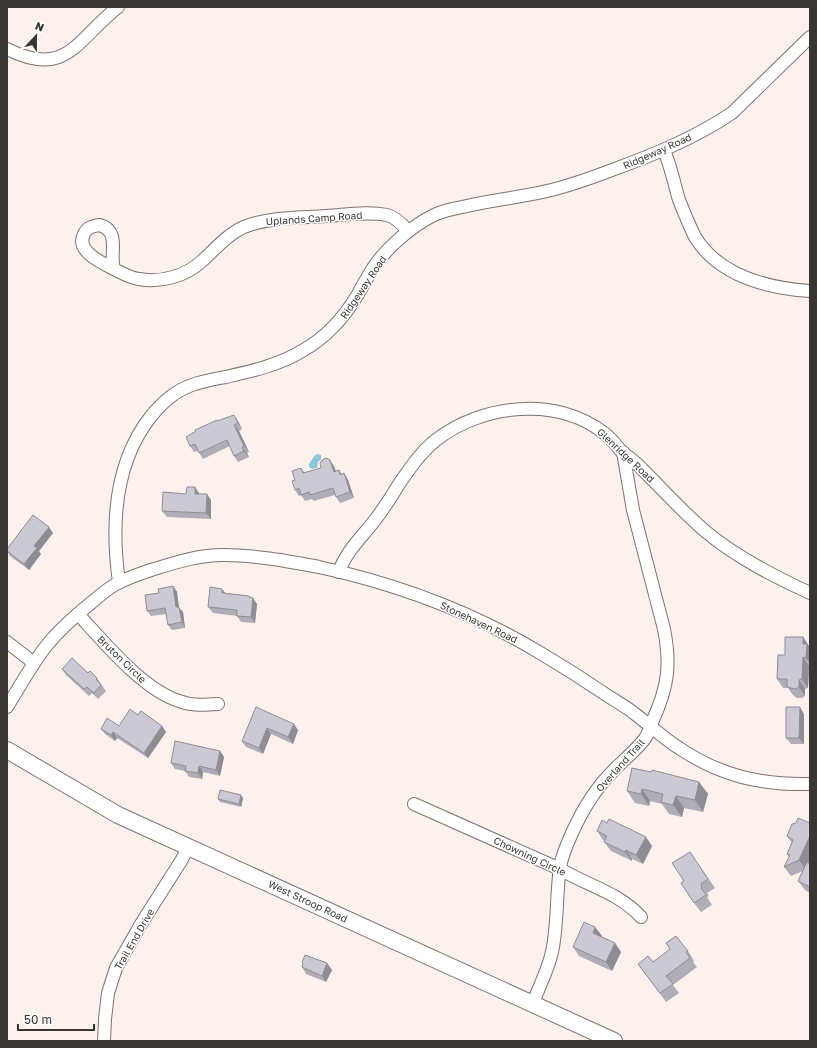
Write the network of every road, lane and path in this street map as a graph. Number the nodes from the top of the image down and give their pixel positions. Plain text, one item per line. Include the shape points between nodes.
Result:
1 (118, 7) edge
2 (810, 36) edge
3 (7, 49) edge
4 (664, 150) junction
5 (408, 231) junction
6 (114, 269) dead end
7 (810, 291) edge
8 (622, 452) junction
9 (340, 572) junction
10 (119, 582) junction
11 (810, 592) edge
12 (78, 614) junction
13 (7, 642) edge
14 (34, 663) junction
15 (218, 704) dead end
16 (7, 707) edge
17 (650, 727) junction
18 (7, 750) edge
19 (810, 784) edge
20 (414, 804) dead end
21 (189, 846) junction
22 (560, 869) junction
23 (641, 917) dead end
24 (533, 1004) junction
25 (598, 1038) edge
26 (104, 1041) edge
27 (614, 1041) edge

1 - 3 street via 73,49 60,57 40,61
2 - 4 street, Ridgeway Road via 732,113
4 - 5 street, Ridgeway Road via 587,180 556,189 448,210
4 - 7 street via 690,227 706,251 719,262 751,280 789,290
5 - 6 street, Uplands Camp Road via 387,215 373,214 264,222 236,231 200,263 175,277 139,279
5 - 10 street, Ridgeway Road via 382,256 349,308 322,338 284,360 183,388 161,404 129,453 122,478 117,502 115,535
8 - 9 street, Glenridge Road via 597,428 563,413 548,410 509,410 470,420 436,440 411,466 375,520 348,554
8 - 11 street, Glenridge Road via 681,509 727,548 784,581
8 - 17 street, Overland Trail via 633,510 667,646 666,684
9 - 10 street, Stonehaven Road via 255,556 222,555 180,560
9 - 17 street, Stonehaven Road via 436,601 510,636 582,679
10 - 12 street
12 - 14 street via 47,645
12 - 15 street, Bruton Circle via 132,671 166,696 192,705
13 - 14 street
14 - 16 street
17 - 19 street, Stonehaven Road via 679,748 720,771 766,783
17 - 22 street, Overland Trail via 646,737 610,774 583,810
18 - 21 main road, West Stroop Road via 118,815
20 - 22 street, Chowning Circle
21 - 24 main road, West Stroop Road
21 - 26 street, Trail End Drive via 116,968 108,993
22 - 23 street, Chowning Circle via 621,899
22 - 24 street, Overland Trail via 552,952
24 - 25 main road, West Stroop Road
25 - 27 main road, West Stroop Road

